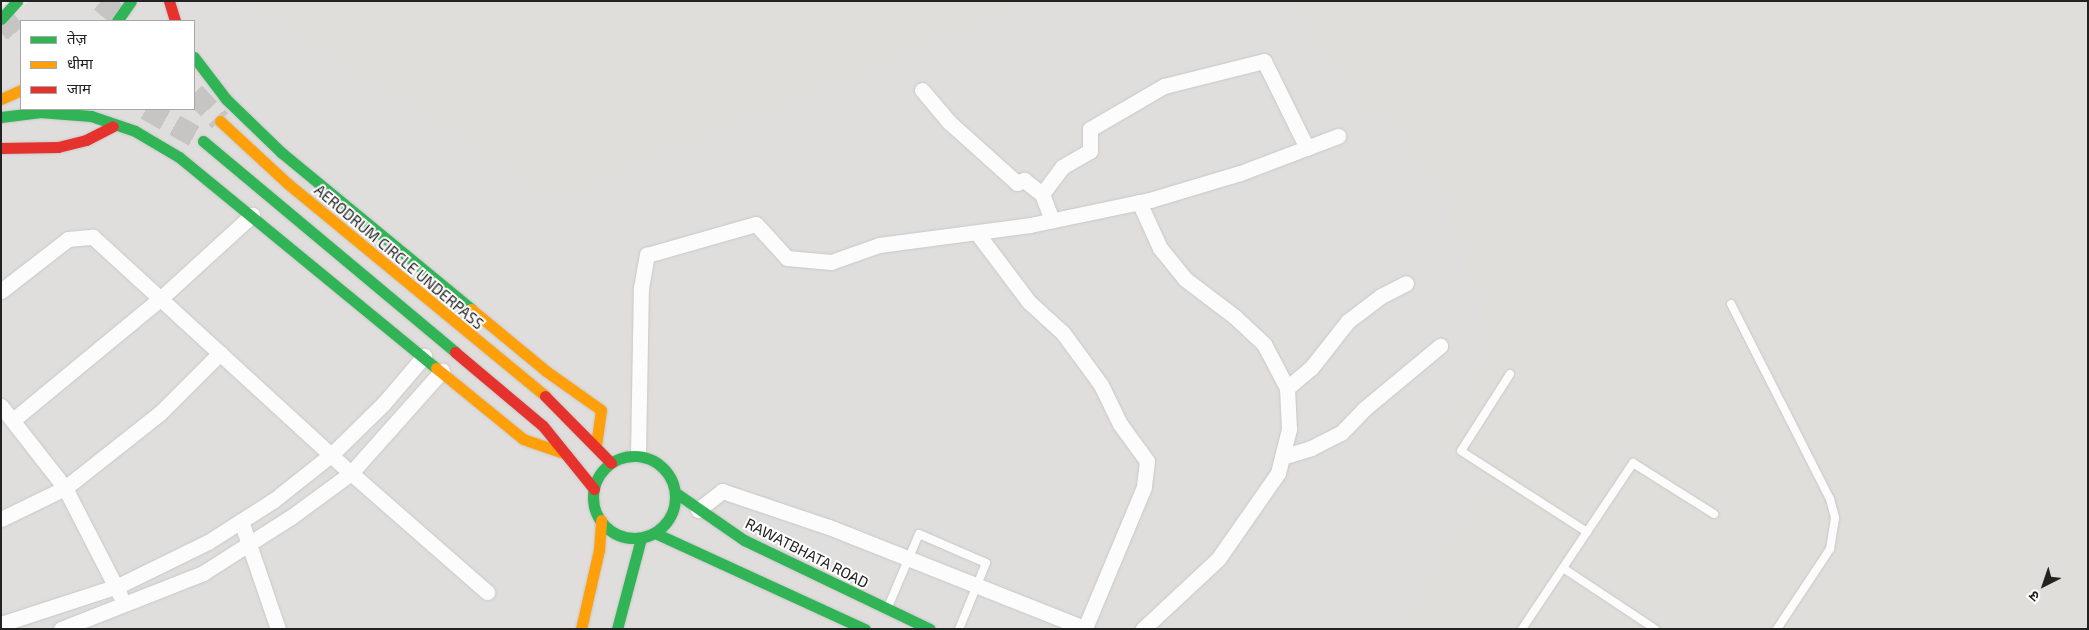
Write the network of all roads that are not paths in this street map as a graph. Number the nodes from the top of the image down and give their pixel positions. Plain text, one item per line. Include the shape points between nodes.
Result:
1 (17, 1) edge
2 (131, 1) edge
3 (169, 1) edge
4 (1, 19) edge
5 (118, 20) edge
6 (175, 20) edge
7 (195, 58) edge
8 (20, 90) edge
9 (922, 90) dead end
10 (1, 99) edge
11 (1, 117) edge
12 (220, 121) tunnel mouth
13 (113, 126) junction
14 (1338, 136) dead end
15 (203, 141) tunnel mouth
16 (1, 148) edge
17 (1307, 148) junction
18 (1042, 194) junction
19 (1139, 202) junction
20 (252, 215) junction
21 (1052, 220) junction
22 (977, 233) junction
23 (1406, 283) dead end
24 (1, 291) edge
25 (160, 299) junction
26 (1731, 304) dead end
27 (1440, 346) dead end
28 (220, 353) junction
29 (424, 356) junction
30 (442, 371) junction
31 (1510, 374) dead end
32 (1287, 388) junction
33 (1, 406) edge
34 (13, 420) junction
35 (596, 444) junction
36 (333, 453) junction
37 (564, 453) junction
38 (638, 455) junction
39 (1282, 457) junction
40 (610, 462) junction
41 (351, 473) junction
42 (65, 488) junction
43 (594, 489) junction
44 (676, 494) junction
45 (698, 510) junction
46 (1714, 514) dead end
47 (1, 519) edge
48 (600, 520) junction
49 (241, 521) junction
50 (1587, 532) junction
51 (655, 533) junction
52 (641, 538) junction
53 (249, 544) junction
54 (907, 558) junction
55 (1563, 568) junction
56 (118, 586) junction
57 (977, 586) junction
58 (488, 592) dead end
59 (124, 606) junction
60 (887, 610) junction
61 (1, 624) edge
62 (21, 624) edge
63 (61, 629) edge
64 (278, 629) edge
65 (581, 629) edge
66 (617, 629) edge
67 (865, 629) edge
68 (930, 629) edge
69 (959, 629) edge
70 (1085, 629) edge
71 (1142, 629) edge
72 (1522, 629) edge
73 (1655, 629) edge
74 (1777, 629) edge

1 - 4 main road
2 - 5 main road
3 - 6 main road
7 - 35 main road via 226,99 282,152 546,371 601,410
8 - 10 main road
9 - 18 street via 949,122 1017,183 1024,180
11 - 13 main road via 65,112 91,116
12 - 35 main road, AERODRUM CIRCLE UNDERPASS via 286,183 563,411
13 - 16 main road via 86,140 58,147
13 - 20 main road via 135,131 179,157
14 - 17 street
15 - 37 main road via 543,426
17 - 18 street via 1264,61 1164,86 1090,129 1090,151 1062,167
17 - 19 street via 1240,173
18 - 21 street
19 - 21 street
19 - 32 street via 1160,248 1185,279 1235,316 1264,344
20 - 25 street
20 - 29 main road
21 - 22 street
22 - 38 street via 879,245 831,262 787,258 756,224 647,255 641,288
22 - 70 street via 1029,302 1063,333 1101,385 1120,424 1147,461 1144,487
23 - 32 street via 1381,296 1348,322 1311,368
24 - 25 street via 68,238 79,236 92,237 112,252
25 - 28 street
25 - 34 street
26 - 74 lane via 1830,498 1835,518 1830,549
27 - 39 street via 1340,433 1311,448
28 - 36 street
28 - 42 street via 160,413
29 - 30 main road
29 - 36 street via 384,403
30 - 37 main road via 523,439
30 - 41 street
31 - 50 lane via 1461,451
32 - 39 street via 1289,429
33 - 34 street
34 - 42 street
35 - 40 main road, AERODRUM CIRCLE UNDERPASS
36 - 41 street
36 - 49 street via 274,500
37 - 43 main road
38 - 40 main road
38 - 44 main road via 663,467
39 - 71 street via 1278,473 1218,559
40 - 43 main road
41 - 53 street
41 - 58 street
42 - 47 street
42 - 56 street
43 - 48 main road via 595,509
44 - 45 main road, RAWATBHATA ROAD
44 - 51 main road via 673,514
45 - 54 street via 722,491
45 - 60 main road, RAWATBHATA ROAD via 744,540
46 - 50 lane via 1633,463
48 - 52 main road via 624,537
48 - 65 main road via 599,550
49 - 53 street
49 - 56 street via 168,564
50 - 55 lane
51 - 52 main road
51 - 67 main road
52 - 66 main road
53 - 59 street via 203,573
53 - 64 street
54 - 57 street
54 - 57 lane via 919,534 986,563
54 - 60 lane
55 - 72 lane
55 - 73 lane
56 - 59 street
56 - 62 street
57 - 69 lane
57 - 70 street
59 - 63 street
60 - 68 main road, RAWATBHATA ROAD
61 - 62 street

